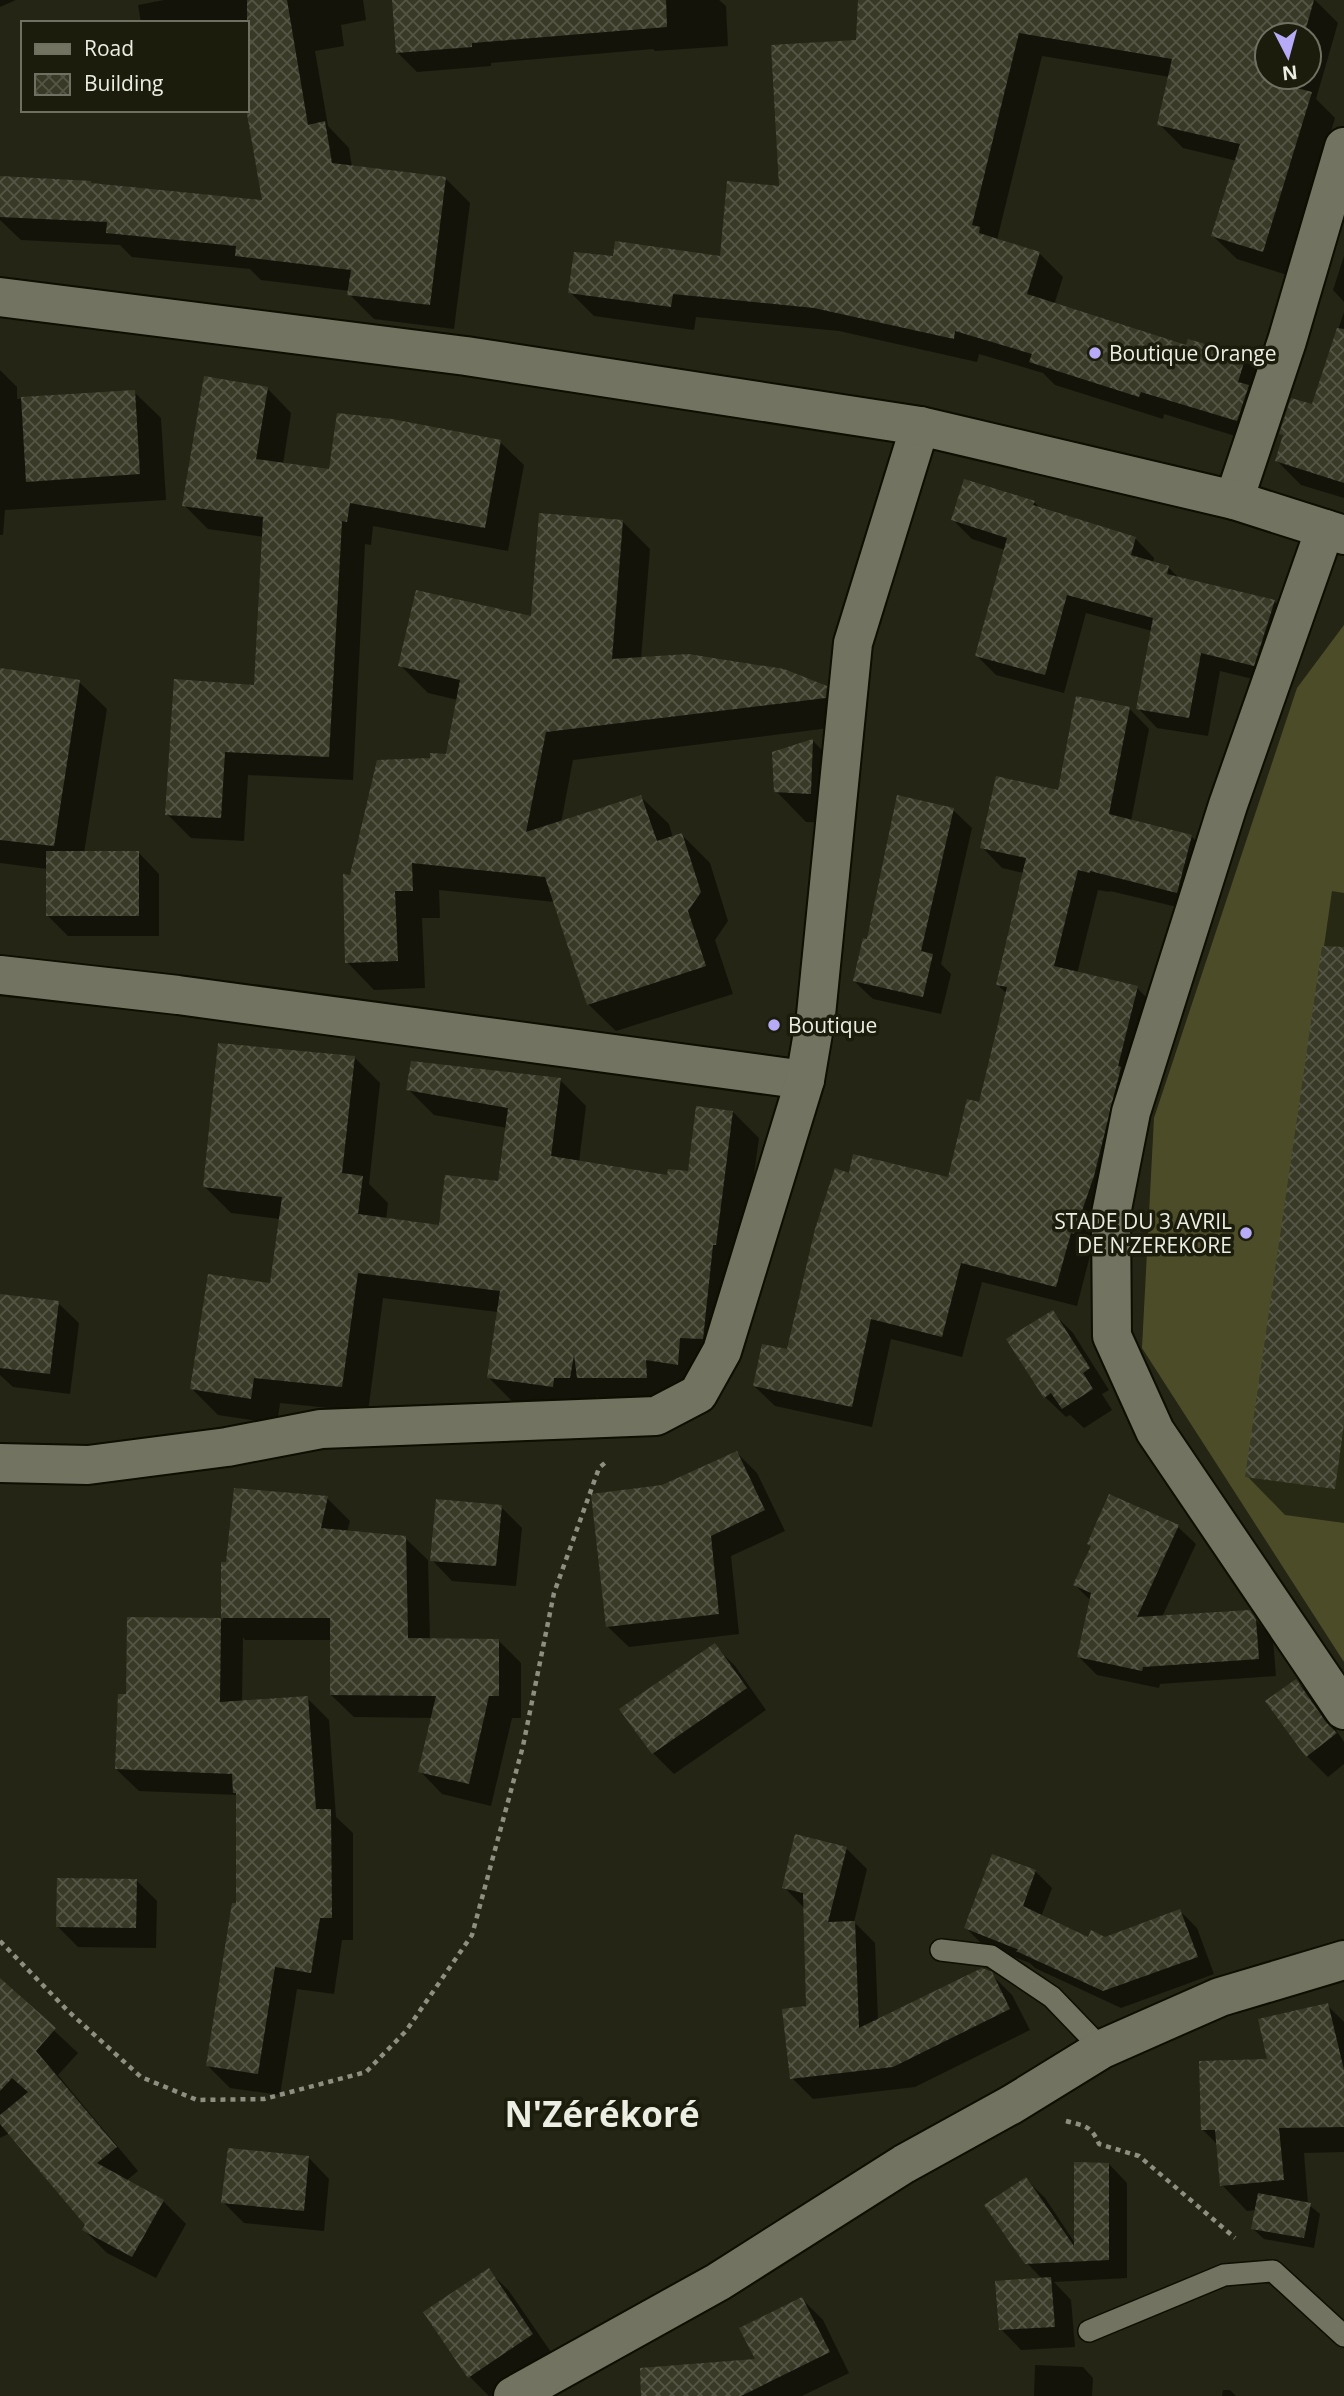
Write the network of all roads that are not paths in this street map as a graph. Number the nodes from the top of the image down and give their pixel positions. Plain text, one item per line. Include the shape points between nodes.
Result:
1 (1344, 147) edge
2 (0, 297) edge
3 (920, 426) junction
4 (1234, 500) junction
5 (1335, 532) edge
6 (0, 975) edge
7 (805, 1080) junction
8 (0, 1463) edge
9 (1344, 1710) edge
10 (942, 1950) dead end
11 (1344, 1960) edge
12 (1102, 2049) junction
13 (1089, 2331) dead end
14 (1344, 2336) edge
15 (513, 2396) edge

1 - 4 street
2 - 3 street via 466,356
3 - 4 street
3 - 7 street via 853,643 816,1015
4 - 5 street
5 - 9 street via 1228,805 1131,1112 1111,1214 1112,1336 1154,1430
6 - 7 street
7 - 8 street via 722,1350 698,1394 656,1416 321,1429 88,1465
10 - 12 lane via 991,1955 1052,1997
11 - 12 street via 1220,1997
12 - 15 street via 904,2164 718,2282
13 - 14 lane via 1223,2275 1273,2271

